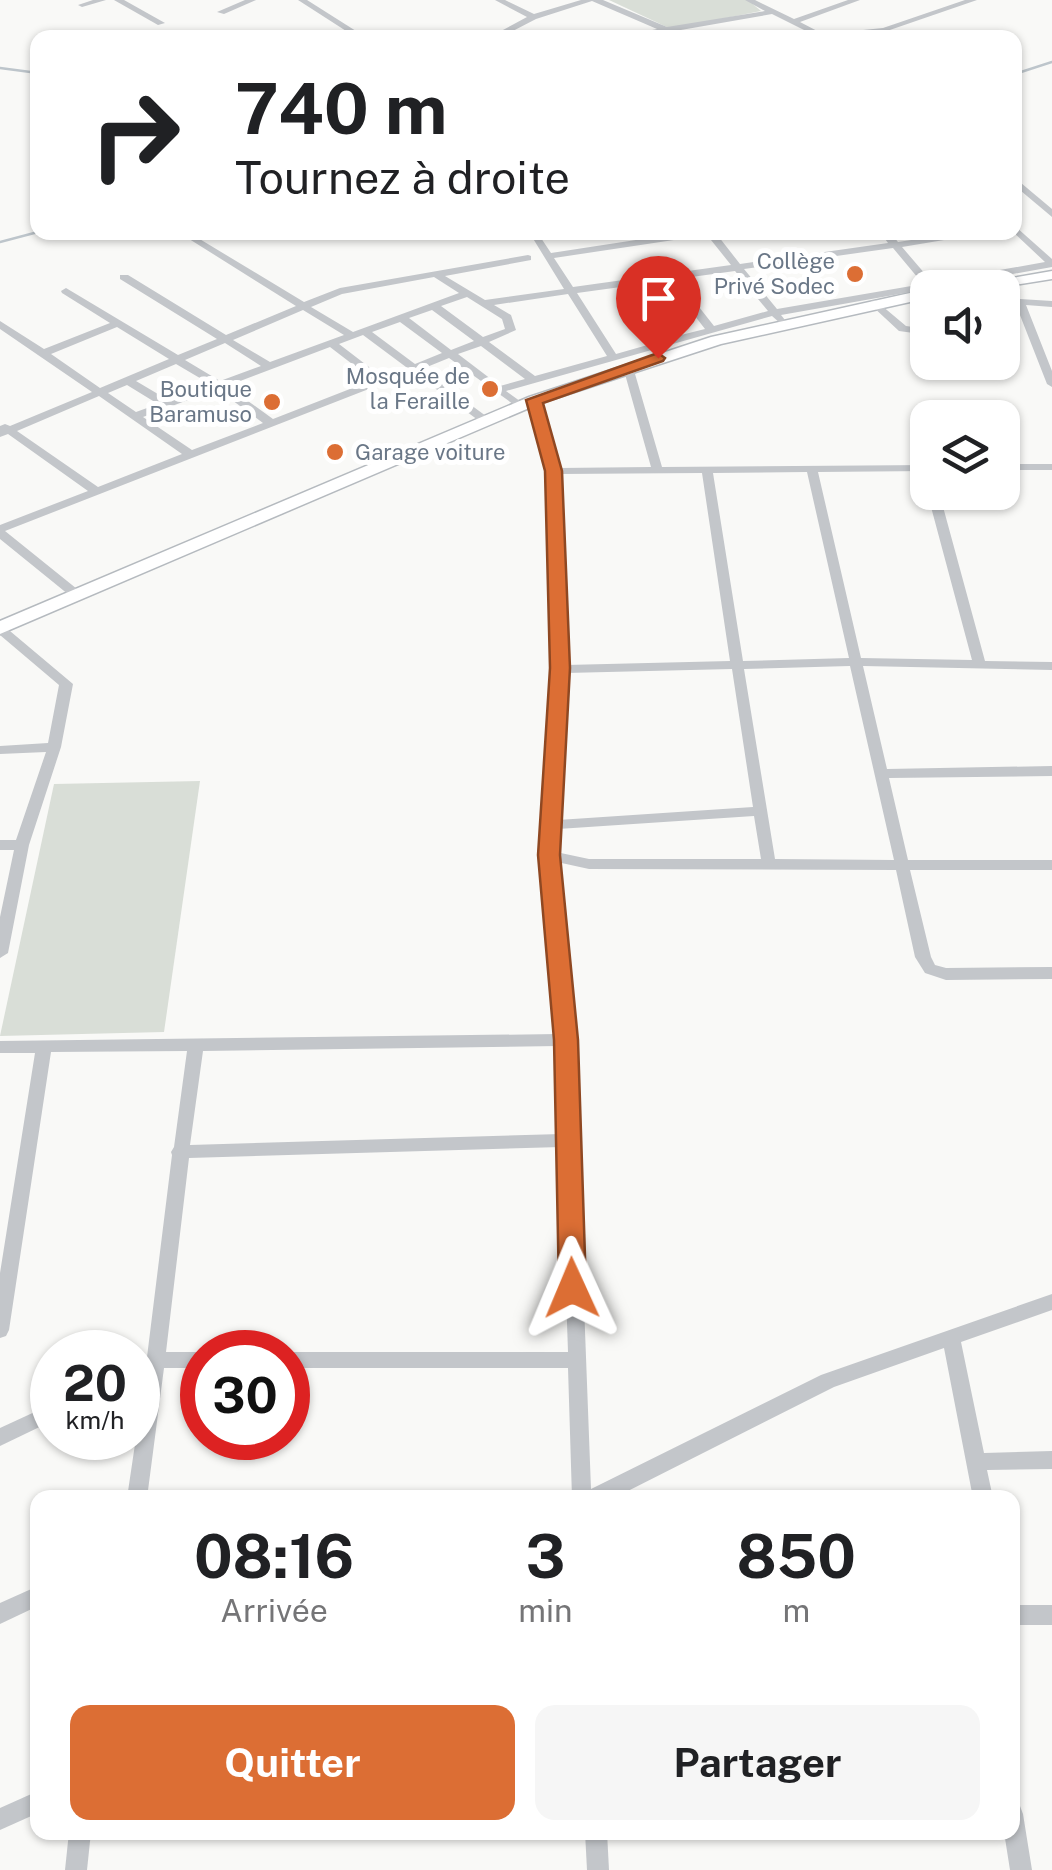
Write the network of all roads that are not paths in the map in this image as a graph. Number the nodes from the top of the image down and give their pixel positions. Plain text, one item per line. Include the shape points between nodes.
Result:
1 (102, 0) edge
2 (118, 0) edge
3 (217, 0) edge
4 (252, 0) edge
5 (302, 0) edge
6 (499, 0) edge
7 (592, 0) edge
8 (749, 0) edge
9 (856, 0) edge
10 (973, 0) edge
11 (82, 5) dead end
12 (235, 6) junction
13 (221, 12) dead end
14 (771, 12) junction
15 (533, 17) junction
16 (792, 22) junction
17 (161, 23) dead end
18 (515, 28) joint
19 (349, 30) edge
20 (510, 30) edge
21 (662, 30) edge
22 (695, 30) edge
23 (809, 30) edge
24 (884, 30) edge
25 (1022, 189) edge
26 (1052, 214) edge
27 (1022, 236) edge
28 (192, 240) edge
29 (538, 240) edge
30 (660, 240) edge
31 (714, 240) edge
32 (891, 240) edge
33 (935, 240) edge
34 (896, 246) junction
35 (548, 256) junction
36 (528, 258) dead end
37 (1052, 264) edge
38 (735, 268) junction
39 (915, 270) edge
40 (1020, 270) edge
41 (437, 275) junction
42 (670, 276) junction
43 (1052, 276) edge
44 (124, 277) dead end
45 (1020, 280) edge
46 (630, 282) junction
47 (66, 291) dead end
48 (571, 291) junction
49 (910, 292) edge
50 (468, 293) junction
51 (910, 293) edge
52 (484, 302) junction
53 (875, 302) junction
54 (1020, 304) joint
55 (1052, 304) edge
56 (302, 306) junction
57 (434, 306) junction
58 (402, 318) junction
59 (778, 318) junction
60 (0, 324) edge
61 (116, 324) junction
62 (711, 330) junction
63 (910, 330) edge
64 (359, 334) junction
65 (226, 338) junction
66 (670, 340) junction
67 (330, 343) junction
68 (485, 343) junction
69 (42, 354) junction
70 (453, 356) junction
71 (612, 356) junction
72 (178, 359) junction
73 (267, 364) junction
74 (628, 367) junction
75 (417, 370) junction
76 (531, 378) junction
77 (128, 380) junction
78 (383, 383) junction
79 (217, 384) junction
80 (1052, 384) edge
81 (500, 388) junction
82 (98, 392) junction
83 (527, 403) junction
84 (166, 404) junction
85 (136, 416) junction
86 (486, 420) junction
87 (271, 423) junction
88 (3, 429) edge
89 (190, 454) junction
90 (1052, 466) edge
91 (1020, 467) edge
92 (657, 469) junction
93 (812, 469) junction
94 (708, 470) junction
95 (910, 470) edge
96 (554, 471) junction
97 (96, 491) junction
98 (938, 510) edge
99 (0, 532) edge
100 (78, 596) junction
101 (0, 629) edge
102 (858, 662) junction
103 (978, 664) junction
104 (1052, 666) edge
105 (738, 667) junction
106 (560, 668) junction
107 (54, 748) junction
108 (0, 750) edge
109 (1052, 771) edge
110 (882, 774) junction
111 (760, 811) junction
112 (551, 825) junction
113 (0, 845) edge
114 (22, 845) junction
115 (549, 855) junction
116 (1052, 865) edge
117 (769, 866) junction
118 (900, 866) junction
119 (0, 952) edge
120 (1052, 973) edge
121 (566, 1040) junction
122 (196, 1045) junction
123 (44, 1046) junction
124 (0, 1047) edge
125 (569, 1140) junction
126 (179, 1152) junction
127 (1052, 1302) edge
128 (0, 1330) edge
129 (952, 1338) junction
130 (160, 1350) edge
131 (310, 1360) edge
132 (574, 1360) junction
133 (30, 1423) edge
134 (0, 1438) edge
135 (143, 1460) edge
136 (1052, 1460) edge
137 (974, 1462) junction
138 (138, 1490) edge
139 (582, 1490) edge
140 (609, 1490) edge
141 (981, 1490) edge
142 (30, 1600) edge
143 (0, 1614) edge
144 (1020, 1614) edge
145 (1052, 1615) edge
146 (30, 1806) edge
147 (0, 1819) edge
148 (79, 1840) edge
149 (596, 1840) edge
150 (1016, 1840) edge
151 (76, 1870) edge
152 (598, 1870) edge
153 (1021, 1870) edge

1 - 11 street
2 - 17 street
3 - 12 street
4 - 12 street
5 - 19 street
6 - 15 street
7 - 15 street
7 - 21 street
8 - 14 street
9 - 16 street
10 - 24 street
12 - 13 street
14 - 16 street
14 - 22 street
15 - 18 street
16 - 23 street
18 - 20 street
25 - 26 street
27 - 37 street
28 - 56 street
29 - 35 street
30 - 35 street
31 - 38 street
32 - 34 street
33 - 34 street
34 - 38 street
34 - 39 street
35 - 48 street
36 - 41 street
37 - 40 street
38 - 42 street
38 - 59 street
41 - 50 street
41 - 56 street via 383,280
42 - 46 street
42 - 62 street
43 - 45 street
44 - 65 street
46 - 48 street
46 - 66 street
47 - 61 street
48 - 52 street
48 - 71 street
49 - 59 street
50 - 52 street
50 - 57 street
51 - 53 street
52 - 68 street via 512,326
53 - 59 street
53 - 63 street
54 - 55 street
54 - 80 street
56 - 64 street
56 - 65 street
57 - 58 street
57 - 68 street
58 - 64 street
58 - 70 street
59 - 62 street
59 - 74 street
60 - 69 street
61 - 69 street
61 - 72 street
62 - 66 street
64 - 67 street
64 - 75 street
65 - 72 street
65 - 73 street
66 - 71 street
67 - 73 street
67 - 78 street
68 - 70 street
68 - 76 street
69 - 82 street
70 - 75 street
70 - 81 street
71 - 76 street
72 - 77 street
72 - 79 street
73 - 79 street
74 - 83 street
74 - 92 street
75 - 78 street
75 - 86 street
76 - 81 street
77 - 82 street
77 - 84 street
78 - 87 street
79 - 84 street
79 - 87 street
81 - 83 street
82 - 85 street
82 - 88 street
83 - 86 street
83 - 96 street
84 - 85 street
85 - 89 street
86 - 100 street
87 - 89 street
88 - 97 street
89 - 97 street
90 - 91 street
92 - 94 street
92 - 96 street
93 - 94 street
93 - 95 street
93 - 102 street
94 - 105 street
96 - 106 street
97 - 99 street
98 - 103 street
99 - 100 street
100 - 101 street
101 - 107 street via 66,684
102 - 103 street
102 - 105 street
102 - 110 street
103 - 104 street
105 - 106 street
105 - 111 street
106 - 112 street
107 - 108 street
107 - 114 street
109 - 110 street
110 - 118 street
111 - 112 street
111 - 117 street
112 - 115 street
113 - 114 street
114 - 119 street
115 - 117 street via 589,864
115 - 121 street
116 - 118 street
117 - 118 street
118 - 120 street via 930,968 946,974
121 - 122 street
121 - 125 street
122 - 123 street
122 - 126 street
123 - 124 street
123 - 128 street
125 - 126 street
125 - 132 street
126 - 130 street
127 - 129 street
129 - 137 street
129 - 140 street via 828,1381
131 - 132 street
132 - 139 street
133 - 134 street
135 - 138 street
136 - 137 street
137 - 141 street
142 - 143 street
144 - 145 street
146 - 147 street
148 - 151 street
149 - 152 street
150 - 153 street

